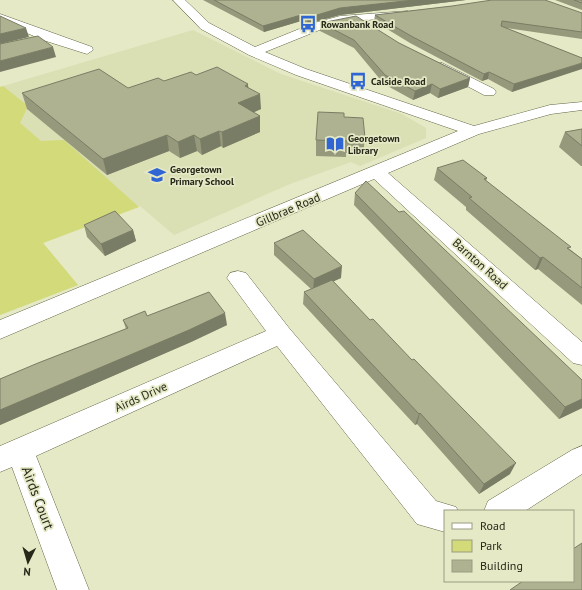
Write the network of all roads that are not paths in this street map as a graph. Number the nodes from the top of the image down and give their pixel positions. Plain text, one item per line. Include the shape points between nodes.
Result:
1 (179, 0) edge
2 (412, 12) edge
3 (0, 18) edge
4 (358, 18) junction
5 (377, 30) edge
6 (50, 38) junction
7 (28, 43) edge
8 (88, 50) dead end
9 (254, 52) junction
10 (430, 61) edge
11 (489, 92) dead end
12 (582, 106) edge
13 (473, 131) junction
14 (377, 173) junction
15 (238, 278) dead end
16 (0, 330) edge
17 (281, 334) junction
18 (582, 356) edge
19 (10, 455) edge
20 (582, 459) edge
21 (501, 510) edge
22 (444, 517) edge
23 (73, 590) edge

1 - 9 street via 205,26
2 - 4 street
3 - 6 street
4 - 5 street
4 - 9 street via 318,26
6 - 7 street
6 - 8 street
9 - 13 street via 301,72
10 - 11 street
12 - 13 street, Gillbrae Road via 550,110
13 - 14 street, Gillbrae Road
14 - 16 street, Gillbrae Road
14 - 18 street, Barnton Road
15 - 17 street
17 - 19 street, Airds Drive
17 - 22 street via 428,514
19 - 23 street, Airds Court
20 - 21 street

